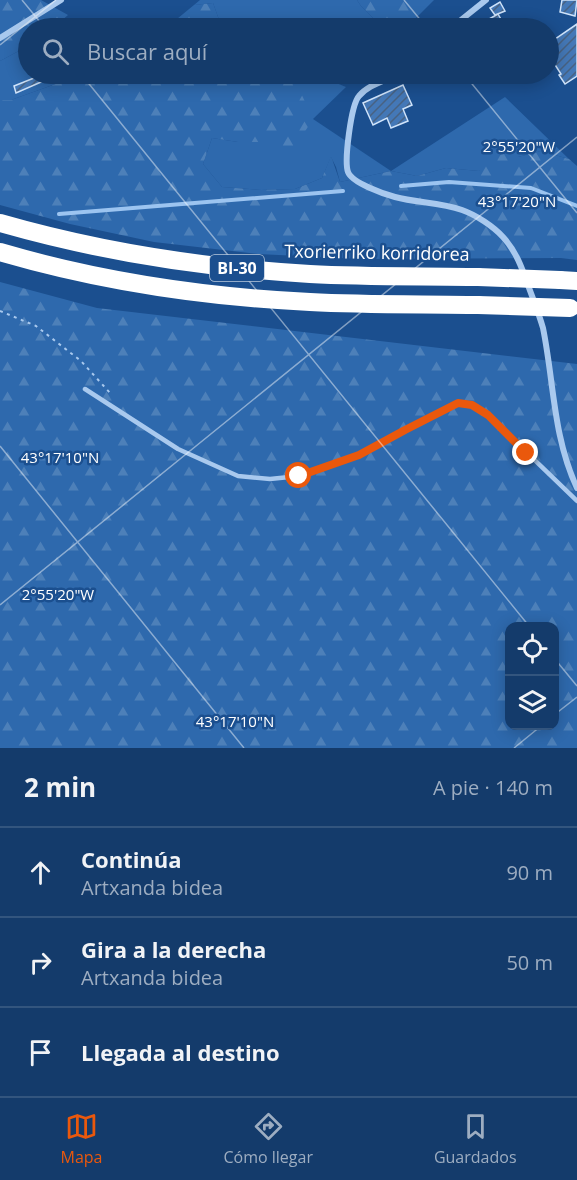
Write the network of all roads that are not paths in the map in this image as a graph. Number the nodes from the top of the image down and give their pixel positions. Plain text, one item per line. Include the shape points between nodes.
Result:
1 (61, 0) edge
2 (486, 0) edge
3 (32, 18) edge
4 (464, 18) edge
5 (18, 27) edge
6 (0, 38) edge
7 (377, 84) edge
8 (0, 223) edge
9 (0, 252) edge
10 (577, 281) edge
11 (577, 308) edge
12 (85, 389) dead end
13 (577, 488) edge
14 (577, 501) edge

1 - 3 street
2 - 4 street
5 - 6 street
7 - 13 street via 359,96 354,105 347,171 362,184 395,197 464,210 488,224 518,256 542,327 558,430
8 - 10 highway, Txorierriko korridorea / BI-30, bridge via 80,244 218,266 311,274
9 - 11 highway, BI-30, bridge via 75,271 225,295 321,302
12 - 14 lane via 178,449 238,476 270,479 299,476 359,455 444,409 458,403 472,405 488,415

